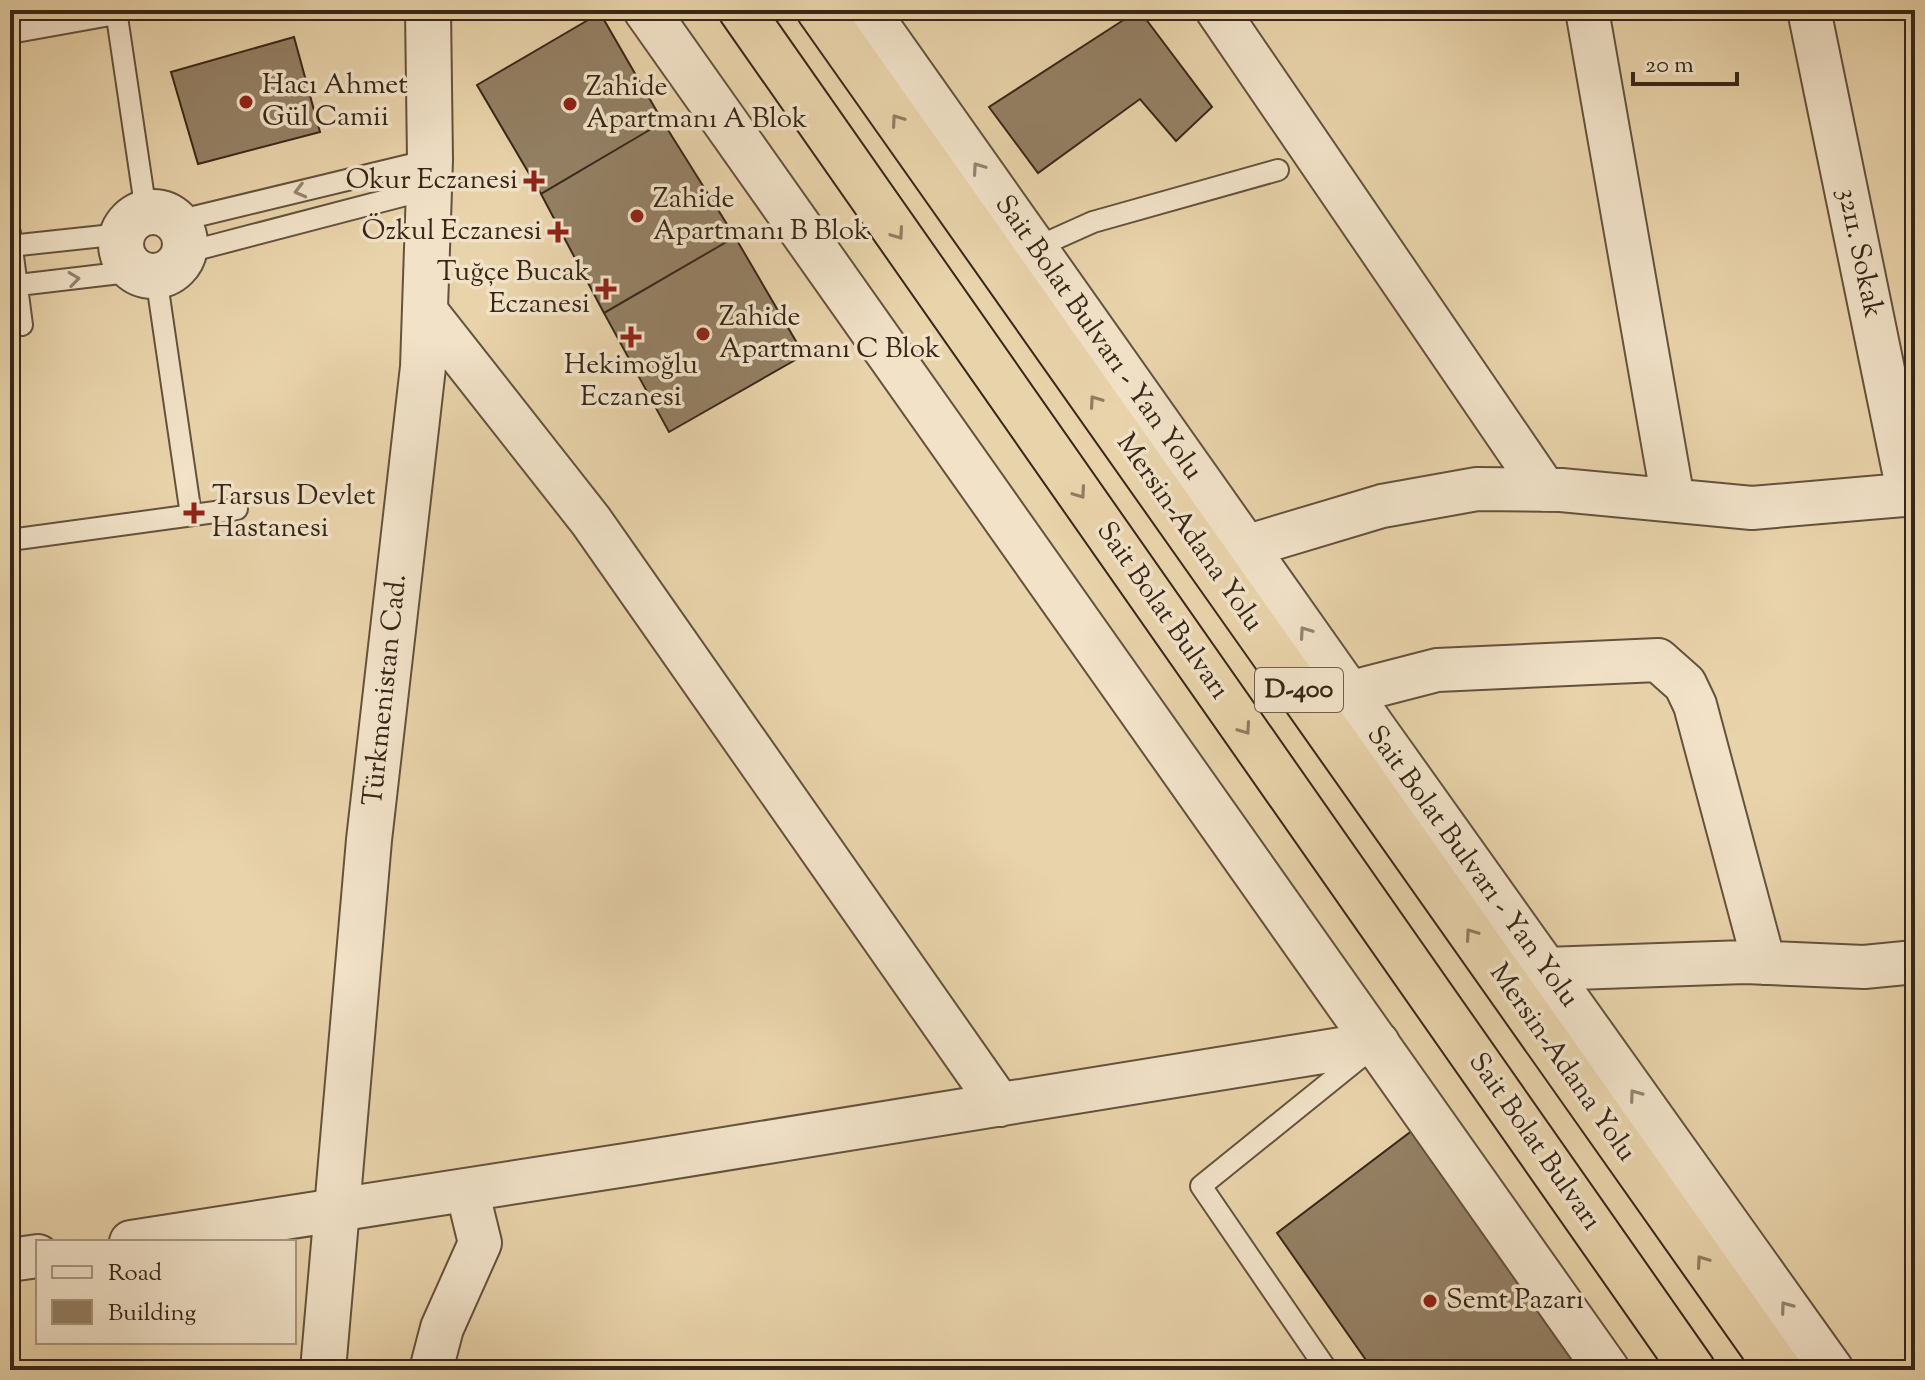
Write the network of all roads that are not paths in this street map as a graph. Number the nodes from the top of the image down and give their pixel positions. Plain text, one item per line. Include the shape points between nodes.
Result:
1 (428, 10) edge
2 (646, 10) edge
3 (741, 10) edge
4 (819, 10) edge
5 (866, 10) edge
6 (1217, 10) edge
7 (1587, 10) edge
8 (1809, 10) edge
9 (116, 12) edge
10 (10, 33) edge
11 (1278, 170) dead end
12 (430, 174) junction
13 (11, 242) edge
14 (154, 245) junction
15 (1035, 248) junction
16 (14, 286) edge
17 (425, 310) junction
18 (22, 325) dead end
19 (1545, 490) junction
20 (1912, 495) edge
21 (1673, 500) junction
22 (237, 509) dead end
23 (191, 515) junction
24 (10, 540) edge
25 (1245, 547) junction
26 (1348, 693) junction
27 (1915, 962) edge
28 (1764, 963) junction
29 (1545, 969) junction
30 (1378, 1043) junction
31 (1000, 1105) junction
32 (467, 1190) junction
33 (337, 1211) junction
34 (144, 1240) edge
35 (36, 1256) edge
36 (10, 1260) edge
37 (323, 1370) edge
38 (431, 1370) edge
39 (1327, 1370) edge
40 (1607, 1370) edge
41 (1693, 1370) edge
42 (1779, 1370) edge
43 (1831, 1370) edge

1 - 12 street, Türkmenistan Cad.
2 - 30 street
3 -> 41 highway, Sait Bolat Bulvarı / D-400
42 -> 4 highway, Mersin-Adana Yolu / D-400
15 -> 5 street, Sait Bolat Bulvarı - Yan Yolu
6 - 19 street
7 - 21 street
8 - 20 street, 3211. Sokak
9 - 10 lane
9 - 14 lane
11 - 15 lane via 1093,222
12 -> 14 lane
12 - 14 lane
12 - 17 street, Türkmenistan Cad.
13 - 14 lane
13 - 16 lane
16 -> 14 lane
14 - 23 lane
15 - 25 street, Sait Bolat Bulvarı - Yan Yolu
16 - 18 lane
17 - 31 street via 591,521
17 - 33 street, Türkmenistan Cad. via 423,367 369,840
19 - 21 street
19 - 25 street via 1477,489 1382,506
20 - 21 street via 1752,508
22 - 23 lane
23 - 24 lane
26 -> 25 street, Sait Bolat Bulvarı - Yan Yolu
26 - 28 street via 1437,670 1658,660 1685,684 1695,705
26 - 29 street, Sait Bolat Bulvarı - Yan Yolu
27 - 28 street via 1864,967
28 - 29 street
43 -> 29 street, Sait Bolat Bulvarı - Yan Yolu
30 - 31 street
30 - 39 lane via 1201,1186
30 - 40 street
31 - 32 street
32 - 33 street
32 - 38 street via 480,1243 442,1328
33 - 34 street
33 - 37 street, Türkmenistan Cad.
35 - 36 street

